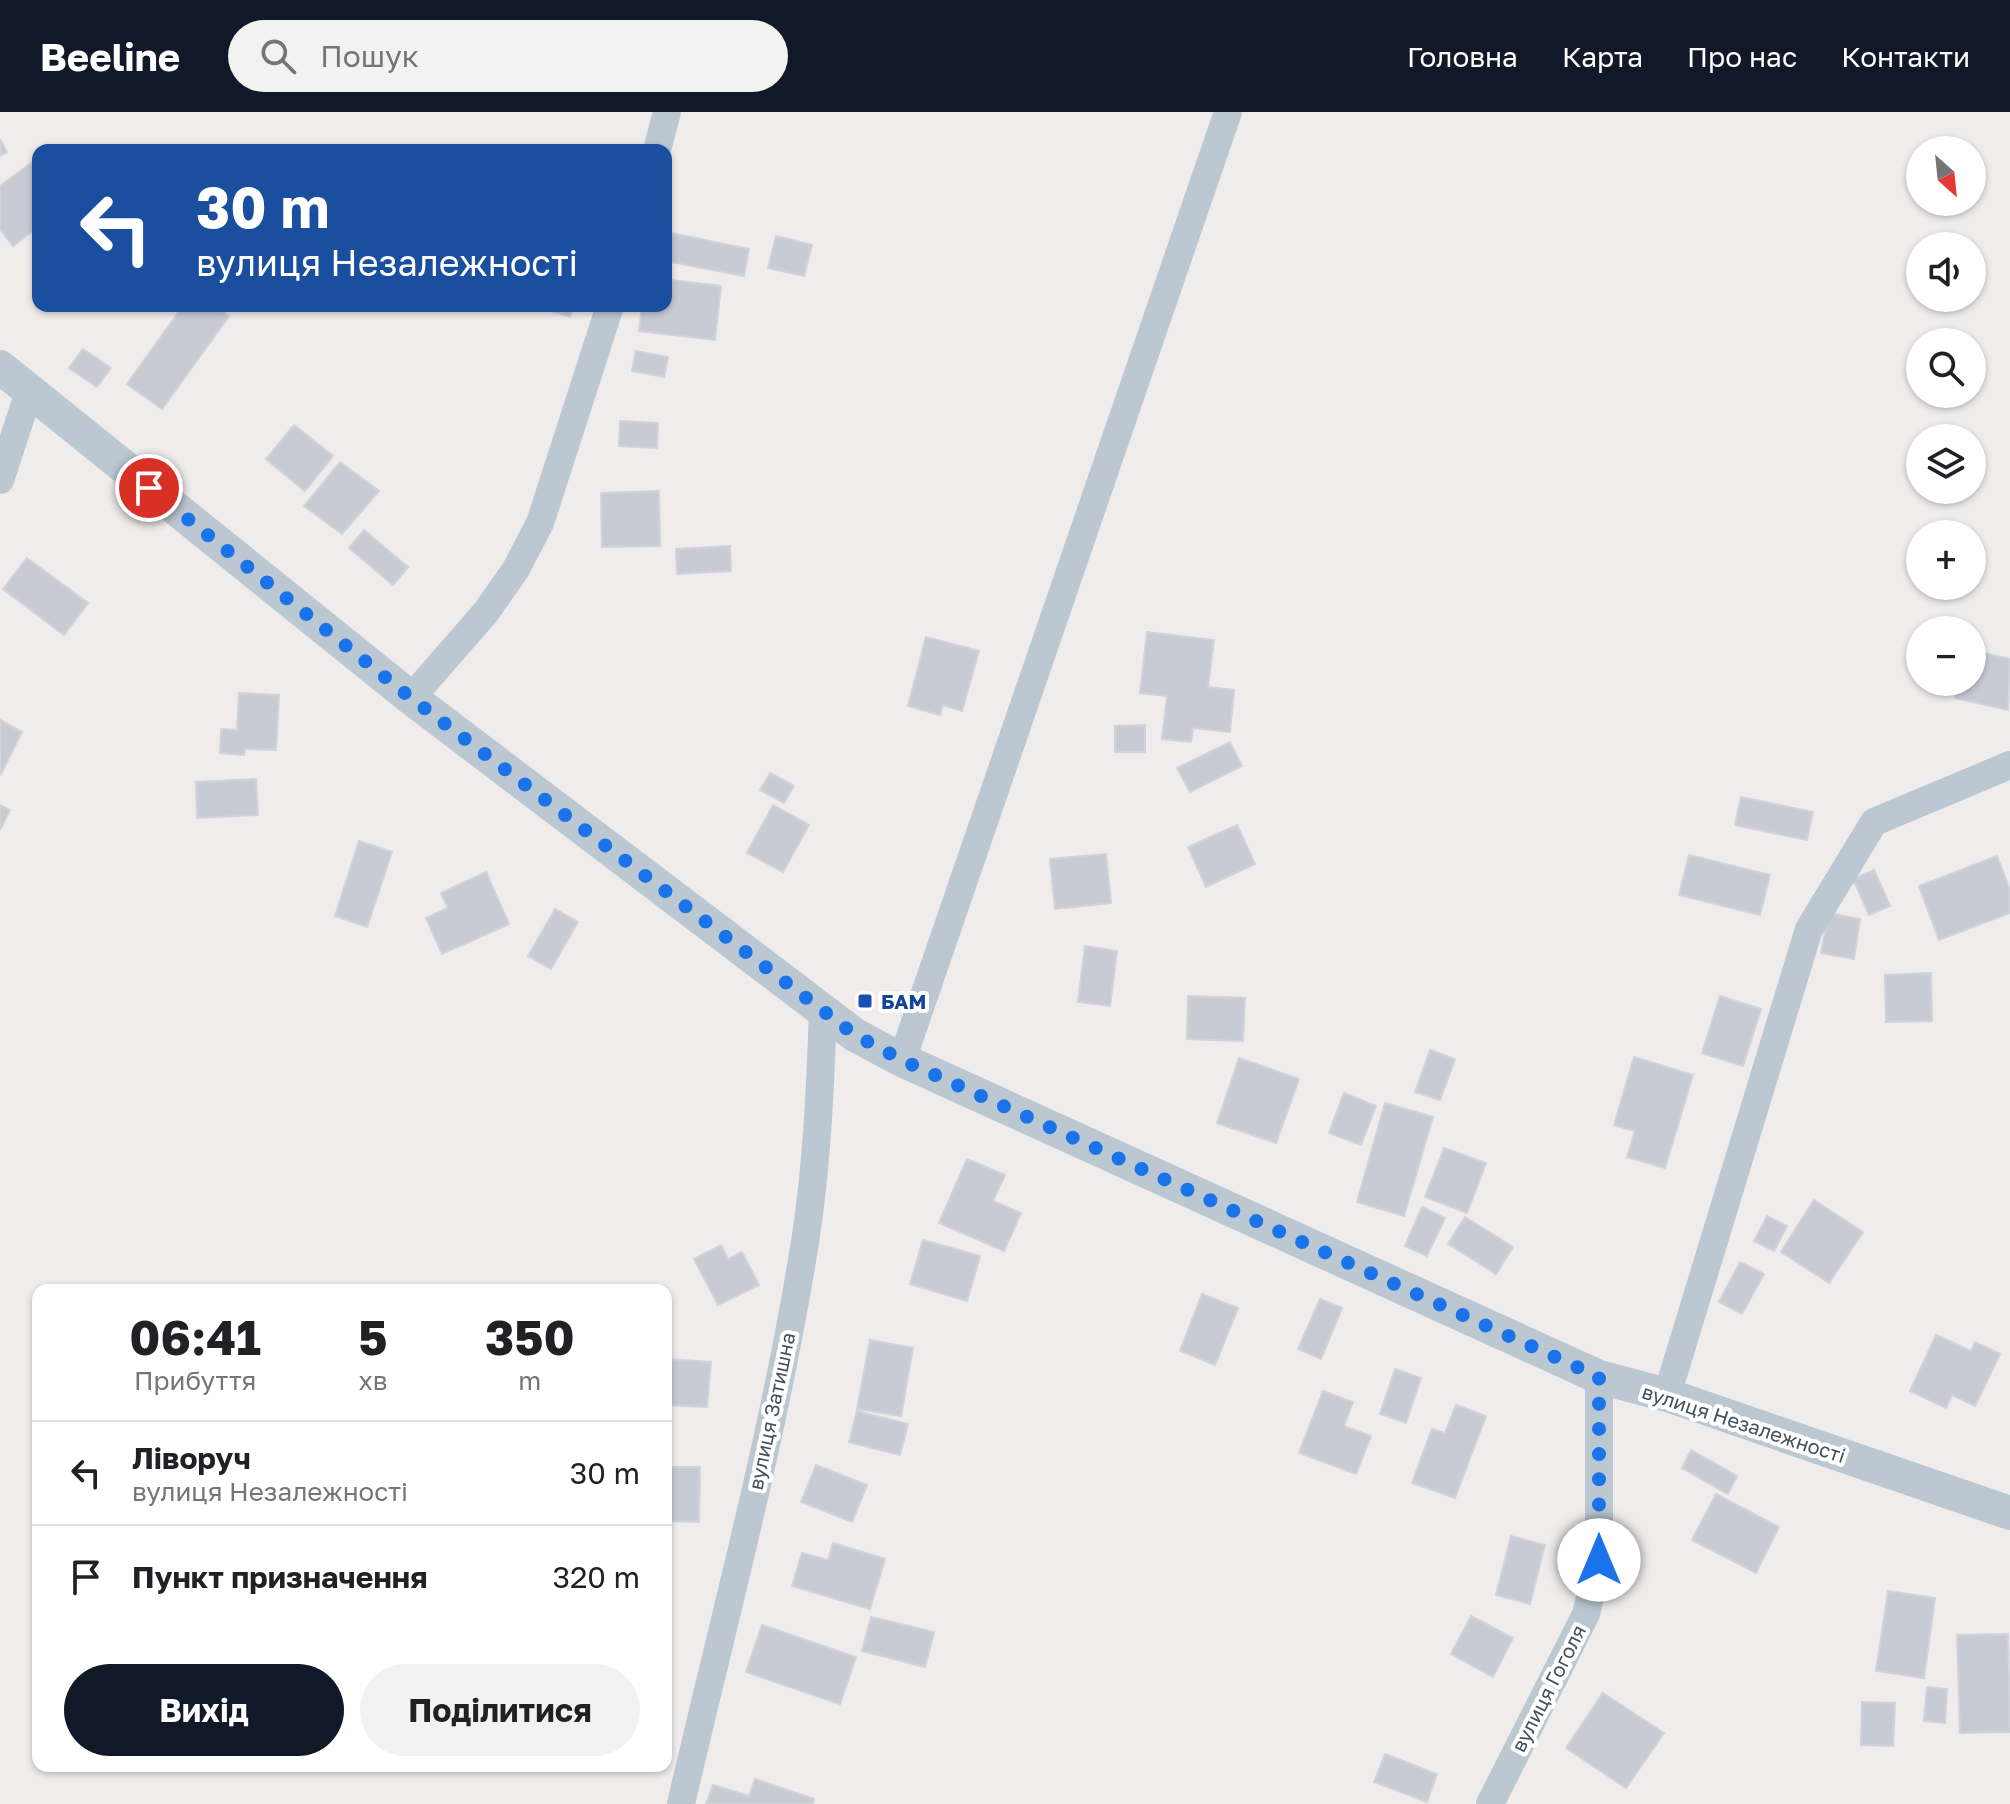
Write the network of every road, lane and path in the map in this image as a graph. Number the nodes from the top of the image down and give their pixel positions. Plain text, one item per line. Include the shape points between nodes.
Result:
1 (667, 112) edge
2 (1228, 112) edge
3 (659, 144) edge
4 (608, 312) edge
5 (0, 367) edge
6 (29, 392) junction
7 (0, 480) edge
8 (411, 698) junction
9 (2010, 765) edge
10 (823, 1013) junction
11 (902, 1060) junction
12 (1599, 1377) junction
13 (1667, 1395) junction
14 (2010, 1513) edge
15 (681, 1804) edge
16 (1490, 1804) edge

1 - 3 street
2 - 11 street
4 - 8 street via 534,535 486,612
5 - 6 street, вулиця Незалежності
6 - 7 street
6 - 8 street, вулиця Незалежності
8 - 10 street, вулиця Незалежності
9 - 13 street via 1874,822 1809,929
10 - 11 street, вулиця Незалежності
10 - 15 street, вулиця Затишна via 805,1241 769,1426
11 - 12 street, вулиця Незалежності
12 - 13 street, вулиця Незалежності
12 - 16 street, вулиця Гоголя via 1599,1560 1586,1614
13 - 14 street, вулиця Незалежності

